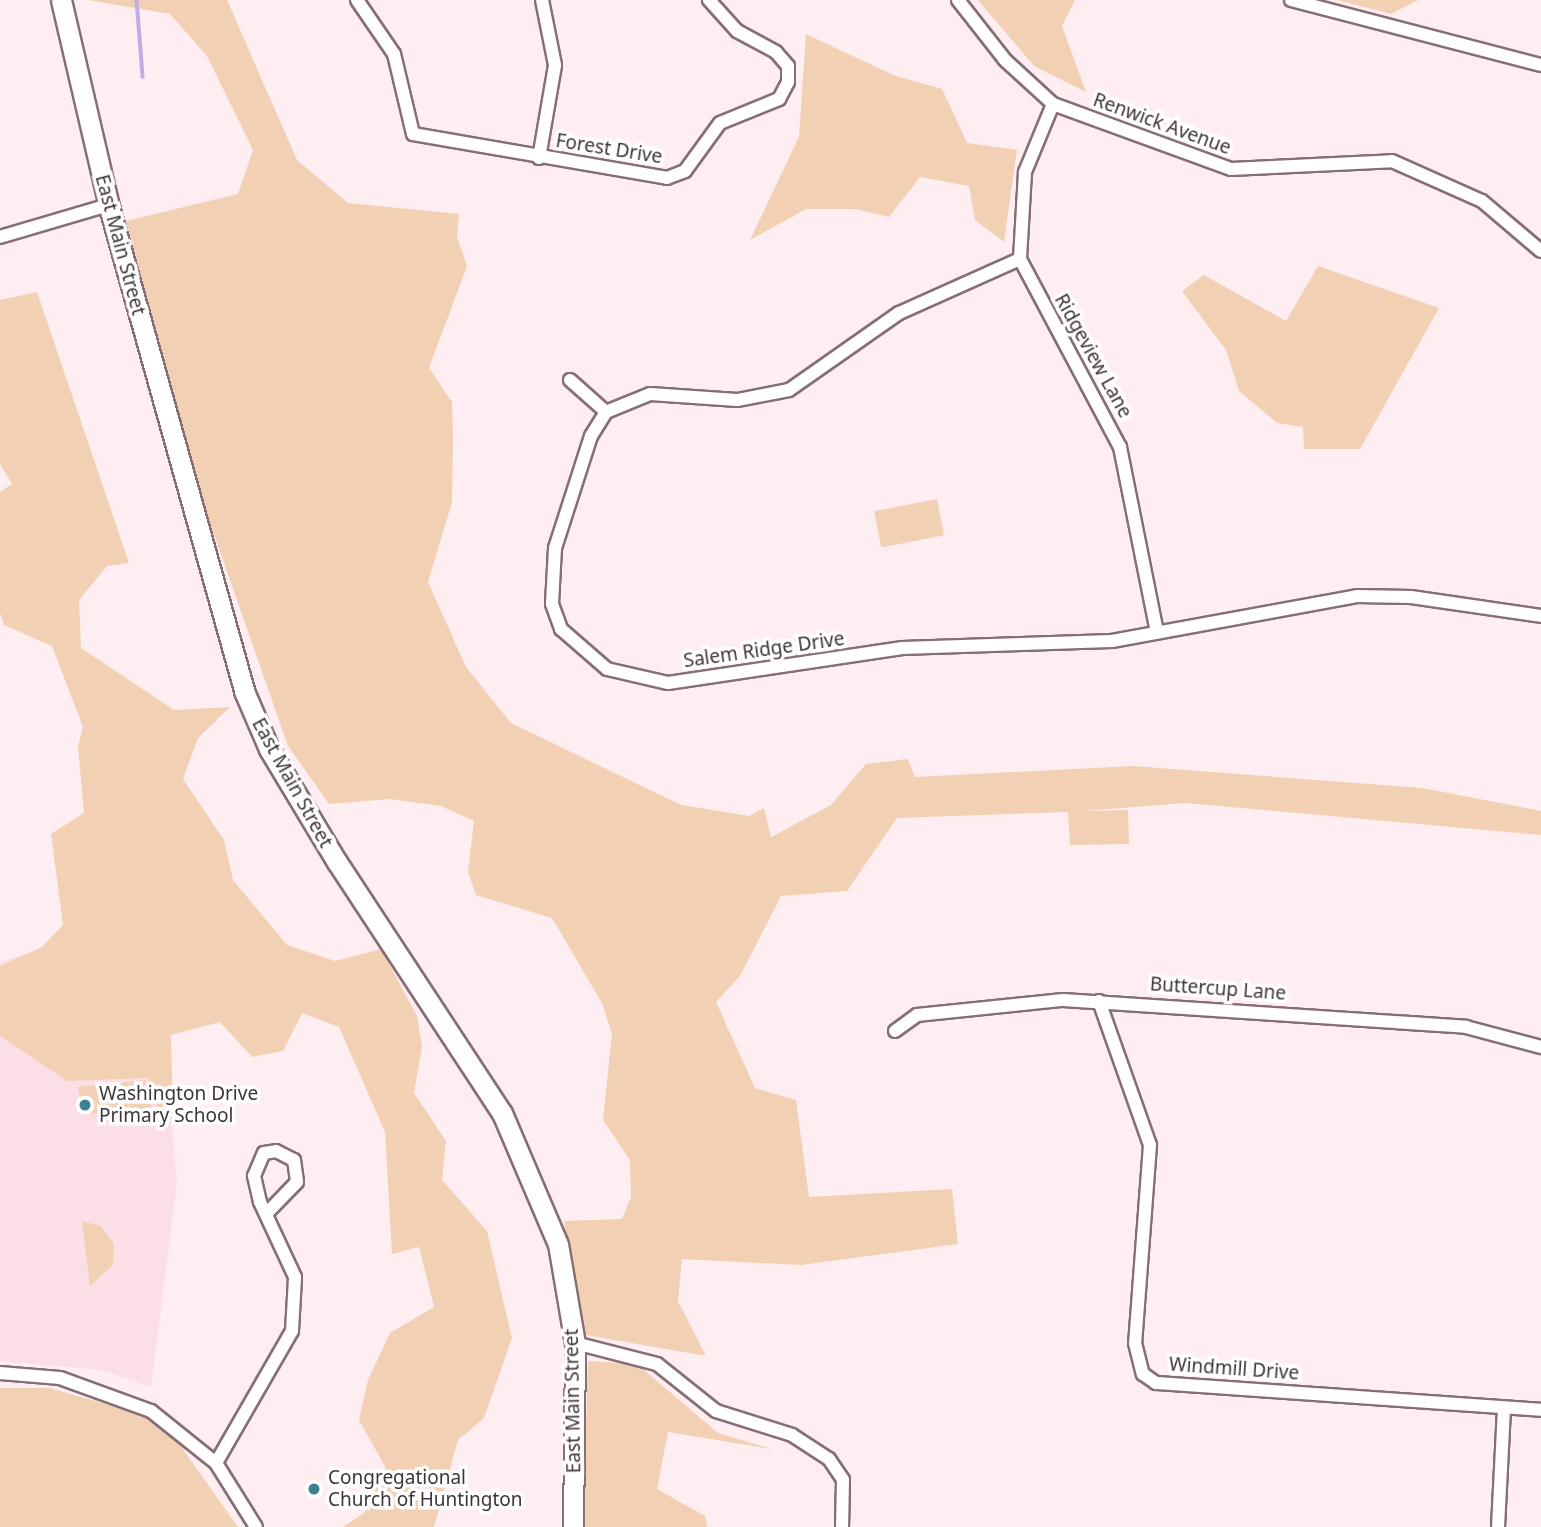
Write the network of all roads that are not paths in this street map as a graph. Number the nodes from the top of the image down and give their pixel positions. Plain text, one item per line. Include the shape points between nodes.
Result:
1 (61, 0) edge
2 (357, 0) edge
3 (542, 0) edge
4 (709, 0) edge
5 (958, 0) edge
6 (1291, 0) edge
7 (1541, 65) edge
8 (1053, 104) junction
9 (540, 158) junction
10 (109, 205) junction
11 (0, 237) edge
12 (1541, 251) edge
13 (1020, 258) junction
14 (570, 380) dead end
15 (606, 412) junction
16 (1541, 616) edge
17 (1157, 632) junction
18 (1099, 1001) junction
19 (895, 1031) dead end
20 (1541, 1047) edge
21 (267, 1213) junction
22 (575, 1343) junction
23 (0, 1373) edge
24 (1504, 1408) junction
25 (1541, 1410) edge
26 (216, 1463) junction
27 (256, 1527) edge
28 (573, 1527) edge
29 (842, 1527) edge
30 (1498, 1527) edge

1 - 10 main road, East Main Street
2 - 9 street, Forest Drive via 394,54 413,134
3 - 9 street via 555,65
4 - 9 street, Forest Drive via 737,31 776,52 788,66 779,100 720,123 685,171 667,178
5 - 8 street, Renwick Avenue via 1006,60
6 - 7 street
8 - 12 street, Renwick Avenue via 1231,169 1392,161 1482,201
8 - 13 street via 1025,172
10 - 11 street
10 - 22 main road, East Main Street via 244,691 269,749 337,862 502,1113 558,1244
13 - 15 street via 899,313 789,390 737,400 650,394
13 - 17 street, Ridgeview Lane via 1120,446
14 - 15 street
15 - 17 street, Salem Ridge Drive via 591,436 550,575 561,628 607,669 667,683 696,682 902,648 1071,645
16 - 17 street, Salem Ridge Drive via 1411,597 1357,596
18 - 19 street, Buttercup Lane via 917,1015
18 - 20 street, Buttercup Lane via 1466,1027
18 - 24 street, Windmill Drive via 1150,1145 1135,1343 1143,1374 1156,1383
21 - 21 street via 298,1182 294,1160 276,1150 264,1153 254,1175
21 - 26 street via 295,1277 292,1331
22 - 28 main road, East Main Street
22 - 29 street via 657,1364 716,1411 792,1435 829,1459 843,1480
23 - 26 street via 61,1378 108,1391 151,1411
24 - 25 street, Windmill Drive
24 - 30 street
26 - 27 street

